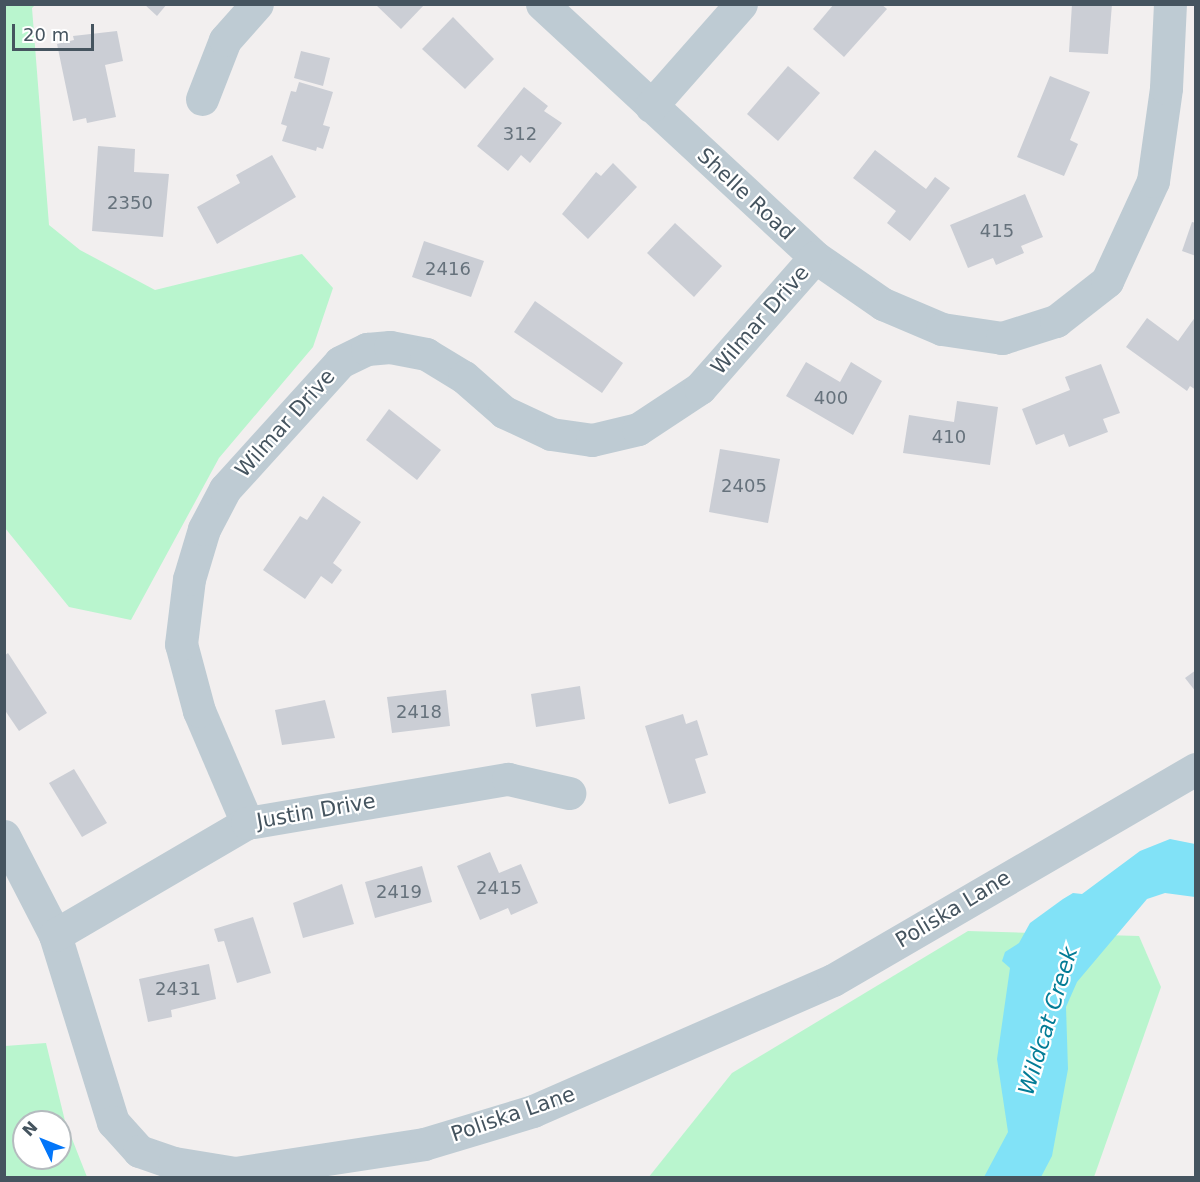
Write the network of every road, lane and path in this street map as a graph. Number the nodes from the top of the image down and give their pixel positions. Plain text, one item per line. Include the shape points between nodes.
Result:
1 (256, 4) edge
2 (542, 4) edge
3 (741, 4) edge
4 (1170, 4) edge
5 (202, 99) dead end
6 (651, 106) junction
7 (815, 257) junction
8 (1196, 769) edge
9 (569, 793) dead end
10 (247, 823) junction
11 (4, 836) edge
12 (55, 934) junction

1 - 5 street via 225,40
2 - 6 street, Shelle Road
3 - 6 street
4 - 7 street, Shelle Road via 1166,88 1153,181 1107,281 1056,321 1002,338 942,329 883,304
6 - 7 street, Shelle Road
7 - 10 street, Wilmar Drive via 700,388 638,429 592,440 551,434 504,412 464,377 426,354 390,347 367,349 340,362 225,489 204,529 189,579 181,644 199,711
8 - 12 street, Poliska Lane via 833,980 533,1111 424,1144 309,1163 235,1173 174,1163 139,1151 113,1122
9 - 10 street, Justin Drive via 508,779
10 - 12 street, Justin Drive
11 - 12 street, Poliska Lane

